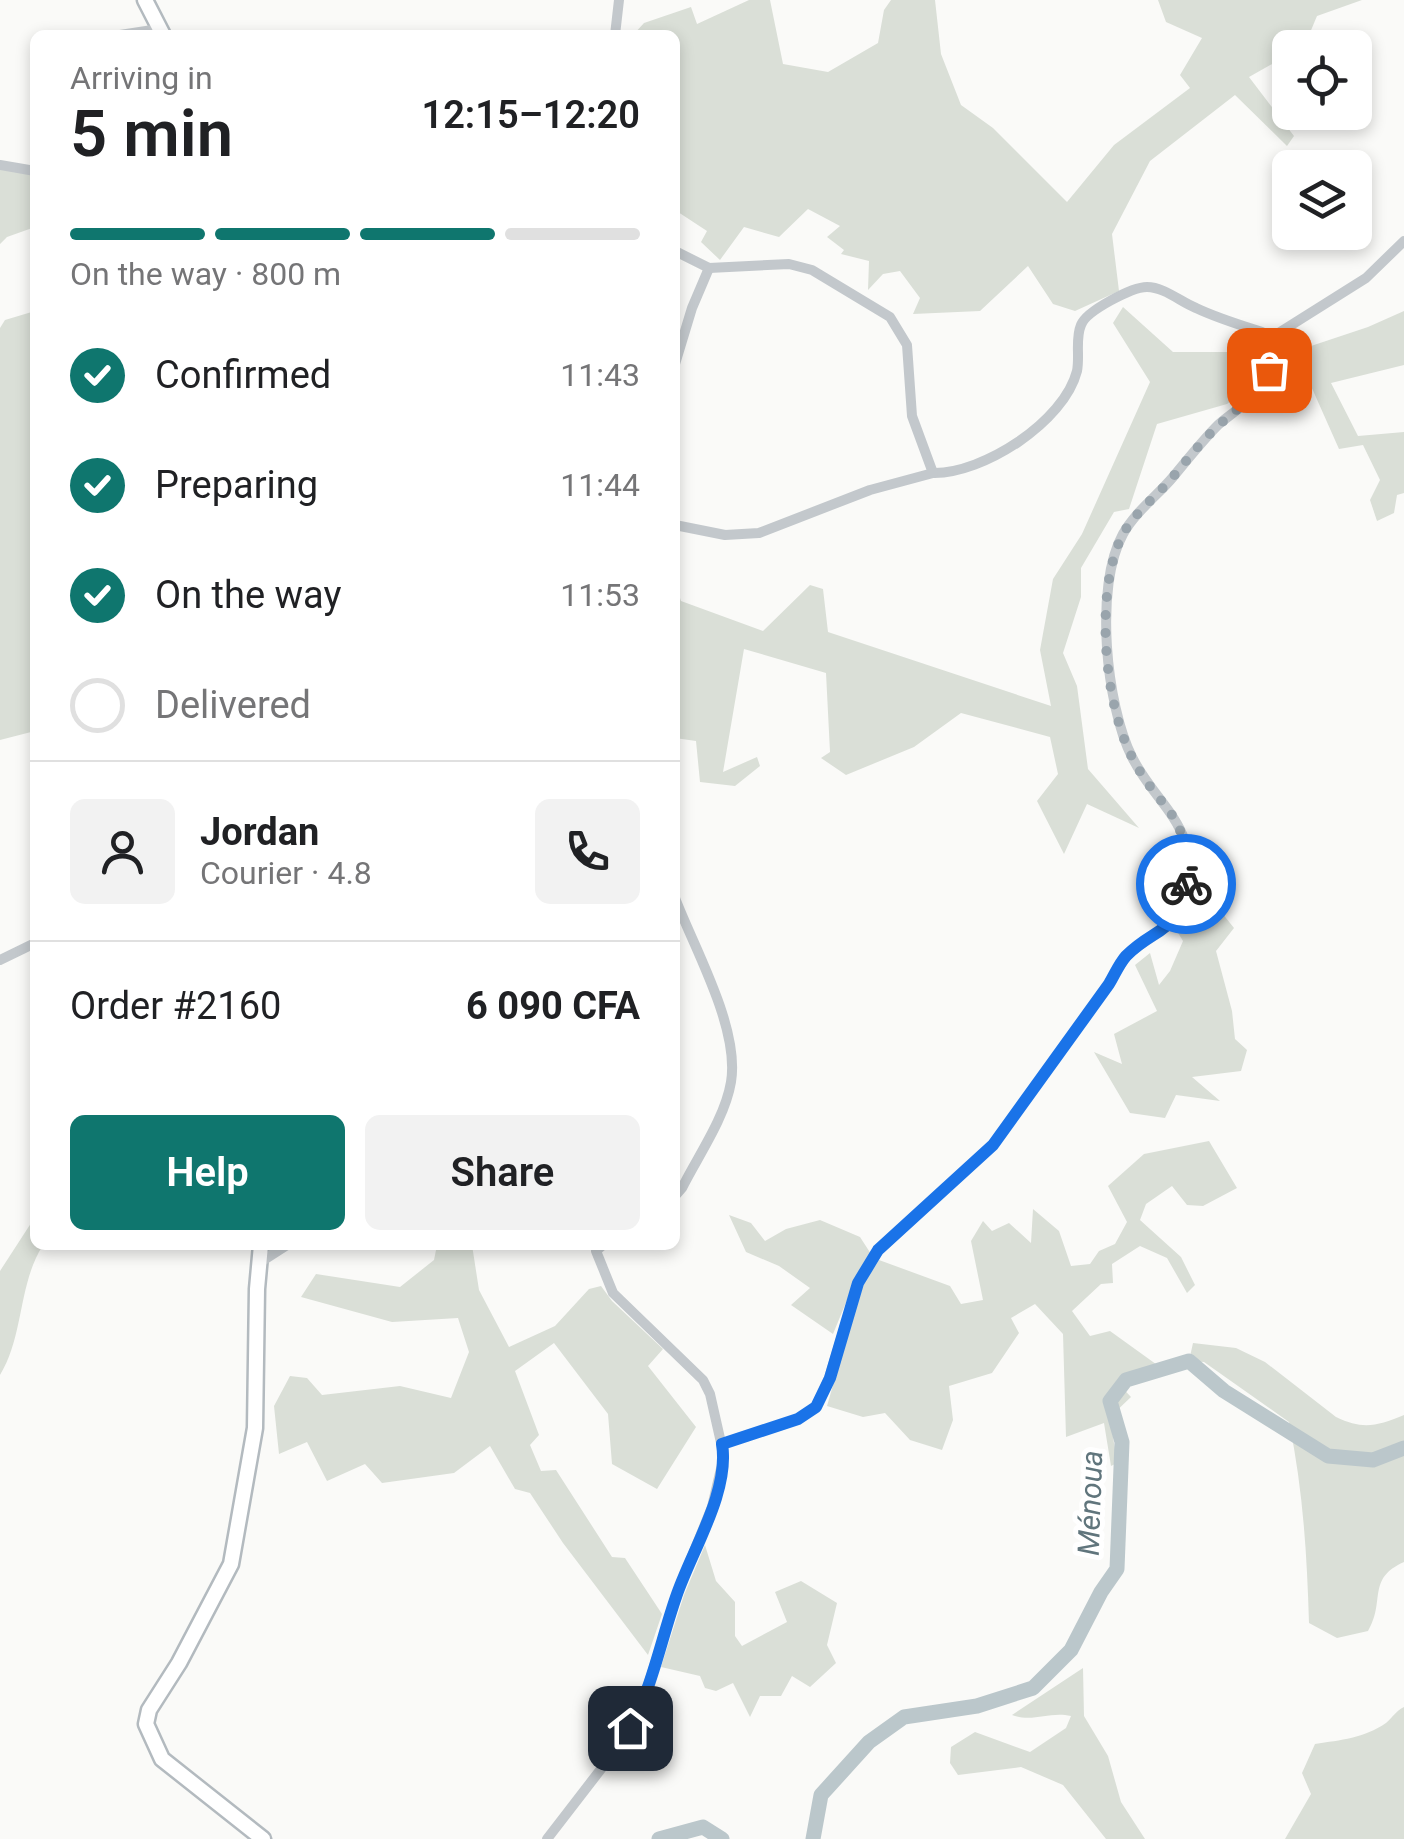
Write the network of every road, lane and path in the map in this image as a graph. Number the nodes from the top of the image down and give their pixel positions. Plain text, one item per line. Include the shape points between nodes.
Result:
1 (145, 0) edge
2 (619, 0) edge
3 (160, 30) edge
4 (616, 30) edge
5 (0, 165) edge
6 (30, 170) edge
7 (1404, 241) edge
8 (680, 255) edge
9 (696, 264) junction
10 (709, 268) junction
11 (702, 281) junction
12 (1270, 340) junction
13 (680, 349) edge
14 (933, 473) junction
15 (680, 527) edge
16 (680, 910) edge
17 (30, 945) edge
18 (0, 960) edge
19 (680, 1190) edge
20 (260, 1250) edge
21 (279, 1250) edge
22 (601, 1250) edge
23 (259, 1263) junction
24 (722, 1444) junction
25 (263, 1839) edge
26 (547, 1839) edge

1 - 3 street
2 - 4 street
5 - 6 street
7 - 12 street via 1366,278
8 - 9 street
9 - 10 street
9 - 11 street
10 - 11 street
10 - 14 street via 790,264 890,317 907,344 912,416
11 - 13 street
12 - 14 street via 1153,288 1131,292 1081,324 1073,380 1026,437 995,456
12 - 24 street via 1263,382 1129,526 1110,580 1106,650 1122,732 1185,842 1186,883 1176,913 1165,930 1121,962 993,1145 878,1250 858,1283 816,1407
14 - 15 street via 759,532 726,535
16 - 19 street via 721,1009 732,1074 724,1105
17 - 18 street
20 - 23 street
21 - 23 street
22 - 24 street via 613,1293 703,1380
23 - 25 street via 255,1428 231,1564 146,1724 162,1759
24 - 26 street via 712,1507 640,1710

